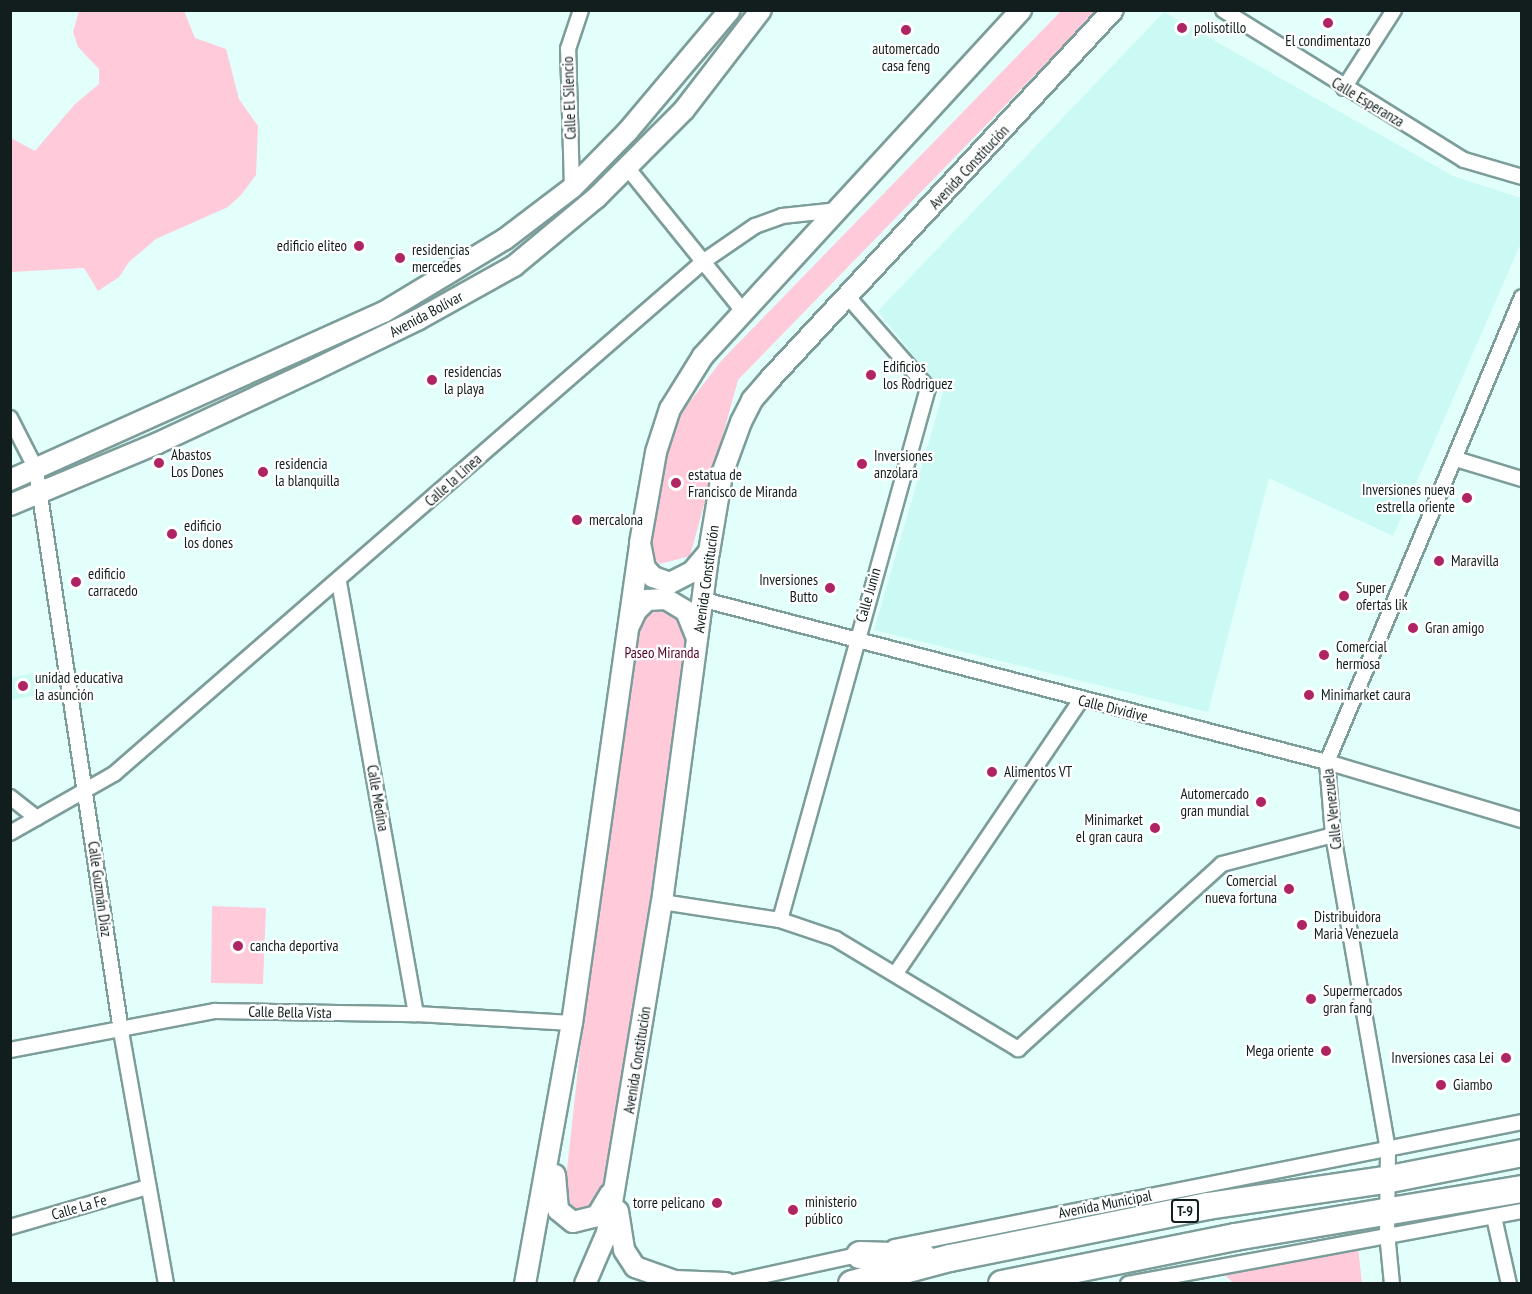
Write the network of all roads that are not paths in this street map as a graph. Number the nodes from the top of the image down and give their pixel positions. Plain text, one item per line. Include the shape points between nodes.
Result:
1 (581, 10) edge
2 (730, 10) edge
3 (761, 10) edge
4 (1030, 10) edge
5 (1113, 10) edge
6 (1223, 10) edge
7 (1394, 10) edge
8 (1018, 16) edge
9 (1344, 88) junction
10 (626, 166) junction
11 (1521, 177) edge
12 (572, 188) junction
13 (839, 210) junction
14 (704, 261) junction
15 (848, 297) junction
16 (1521, 297) edge
17 (744, 312) junction
18 (10, 418) edge
19 (1456, 459) junction
20 (36, 469) junction
21 (1521, 479) edge
22 (10, 480) edge
23 (39, 493) junction
24 (10, 505) edge
25 (640, 543) junction
26 (709, 552) junction
27 (339, 582) junction
28 (704, 600) junction
29 (627, 631) junction
30 (698, 638) junction
31 (855, 642) junction
32 (1081, 700) junction
33 (1327, 762) junction
34 (86, 790) junction
35 (10, 797) edge
36 (37, 818) junction
37 (1521, 820) edge
38 (10, 833) edge
39 (1333, 835) junction
40 (662, 902) junction
41 (780, 920) junction
42 (896, 973) junction
43 (416, 1014) junction
44 (572, 1023) junction
45 (121, 1031) junction
46 (10, 1050) edge
47 (1521, 1122) edge
48 (1388, 1150) junction
49 (1521, 1153) edge
50 (620, 1163) junction
51 (1390, 1179) junction
52 (148, 1187) junction
53 (1521, 1189) edge
54 (1521, 1211) edge
55 (1494, 1217) junction
56 (1387, 1223) junction
57 (10, 1227) edge
58 (860, 1255) junction
59 (950, 1258) junction
60 (1029, 1280) edge
61 (1172, 1280) edge
62 (725, 1283) edge
63 (166, 1284) edge
64 (525, 1284) edge
65 (585, 1284) edge
66 (852, 1284) edge
67 (1002, 1284) edge
68 (1128, 1284) edge
69 (1392, 1284) edge
70 (1509, 1284) edge

1 - 12 street, Calle El Silencio via 568,49
2 - 12 main road, Avenida Bolívar via 668,88
3 - 10 main road, Avenida Bolívar via 690,103
4 - 8 main road
5 - 15 main road, Avenida Constitución
6 - 9 street, Calle Esperanza
7 - 9 street
8 - 13 main road
9 - 11 street, Calle Esperanza via 1464,160
10 - 14 street
10 - 23 main road, Avenida Bolívar via 596,198 514,266 450,302 158,443
12 - 20 main road, Avenida Bolívar via 506,239 419,294
13 - 14 street, Calle la Linea via 782,216 755,226
13 - 17 main road
14 - 17 street
14 - 27 street, Calle la Linea
15 - 26 main road, Avenida Constitución via 752,400 722,474
15 - 31 street, Calle Junin via 928,388
16 - 19 street, Calle Venezuela
17 - 25 main road via 703,356 669,409 656,452
18 - 20 street, Calle Guzmán Díaz
19 - 21 street
19 - 33 street, Calle Venezuela
20 - 22 main road, Avenida Bolívar
20 - 23 street, Calle Guzmán Díaz
23 - 24 main road, Avenida Bolívar
23 - 34 street, Calle Guzmán Díaz
25 - 26 main road via 645,568 662,582 685,578
25 - 29 main road
26 - 28 main road, Avenida Constitución
27 - 34 street, Calle la Linea via 114,774
27 - 43 street, Calle Medina
28 - 30 main road, Avenida Constitución
28 - 31 street, Calle Dividive
29 - 30 main road via 636,611 647,600 666,599 686,611
29 - 44 main road
30 - 40 main road, Avenida Constitución
31 - 32 street, Calle Dividive
31 - 41 street, Calle Junin
32 - 33 street, Calle Dividive
32 - 42 street
33 - 37 street, Calle Dividive
33 - 39 street, Calle Venezuela
34 - 36 street, Calle la Linea
34 - 45 street, Calle Guzmán Díaz
35 - 36 street
36 - 38 street, Calle la Linea
39 - 42 street via 1222,864 1018,1049
39 - 48 street, Calle Venezuela
40 - 41 street
40 - 50 main road, Avenida Constitución
41 - 42 street via 836,939
43 - 44 street, Calle Bella Vista
43 - 45 street, Calle Bella Vista via 215,1011
44 - 50 main road via 554,1186 558,1210 573,1222 597,1216 610,1194
44 - 64 main road
45 - 46 street, Calle Bella Vista
45 - 52 street, Calle Guzmán Díaz
47 - 48 street, Avenida Municipal / T-9
48 - 51 street, Calle Venezuela
48 - 58 street, Avenida Municipal / T-9 via 1038,1216
49 - 51 highway, Avenida Municipal / T-9
50 - 62 main road via 617,1220 624,1250 635,1267 675,1281
50 - 65 main road, Avenida Constitución via 607,1233
51 - 56 street, Calle Venezuela
51 - 59 highway, Avenida Municipal / T-9 via 1208,1206
52 - 57 street, Calle La Fe
52 - 63 street, Calle Guzmán Díaz
53 - 56 highway, T-9
54 - 55 street, T-9
55 - 56 street, T-9
55 - 70 street
56 - 60 highway, T-9 via 1235,1236
56 - 61 street, T-9
56 - 69 street, Calle Venezuela
58 - 59 highway
58 - 62 street, Avenida Municipal / T-9
59 - 66 highway, Avenida Municipal / T-9
60 - 67 highway, T-9
61 - 68 street, T-9

